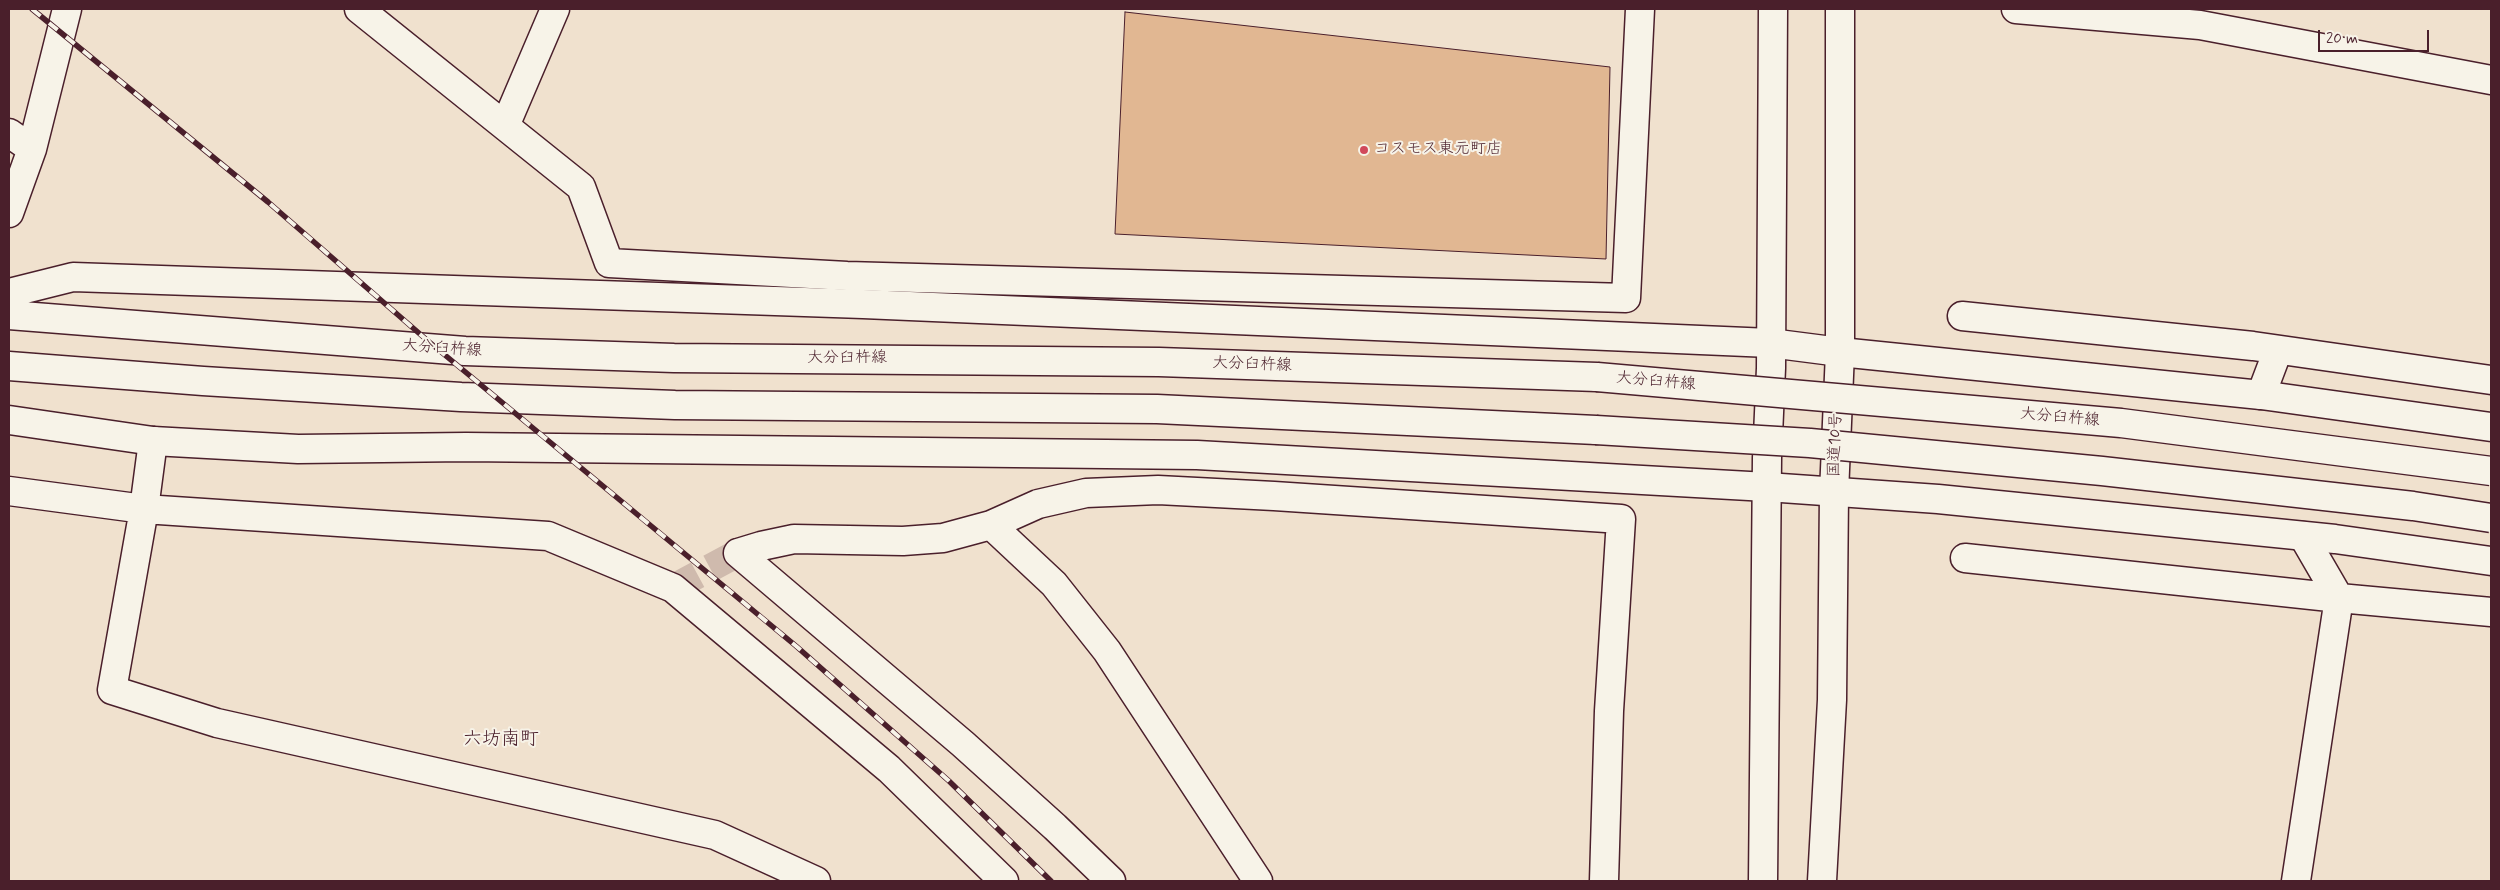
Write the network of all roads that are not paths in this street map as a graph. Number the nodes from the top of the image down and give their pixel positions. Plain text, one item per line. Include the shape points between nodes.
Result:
1 (67, 9) edge
2 (359, 9) edge
3 (555, 9) edge
4 (1640, 9) edge
5 (1773, 9) edge
6 (1840, 9) edge
7 (2016, 9) edge
8 (2491, 80) edge
9 (505, 126) junction
10 (9, 133) edge
11 (32, 149) junction
12 (9, 213) edge
13 (822, 274) junction
14 (9, 293) edge
15 (822, 303) junction
16 (9, 315) edge
17 (1962, 316) dead end
18 (1770, 342) junction
19 (2278, 350) junction
20 (1840, 352) junction
21 (9, 366) edge
22 (2491, 380) edge
23 (2261, 395) junction
24 (9, 420) edge
25 (2491, 427) edge
26 (153, 441) junction
27 (2491, 471) edge
28 (1767, 487) junction
29 (9, 492) edge
30 (1834, 493) junction
31 (144, 509) junction
32 (2491, 518) edge
33 (991, 525) junction
34 (2302, 536) junction
35 (1965, 558) dead end
36 (2491, 561) edge
37 (2339, 598) junction
38 (2491, 612) edge
39 (816, 881) edge
40 (1004, 881) edge
41 (1110, 881) edge
42 (1258, 881) edge
43 (1604, 881) edge
44 (1763, 881) edge
45 (1822, 881) edge
46 (2296, 881) edge

1 - 11 main road
2 - 9 main road
3 - 9 main road
4 - 13 main road via 1626,298
5 - 18 main road
6 - 20 main road, 国道10号
7 - 8 main road via 2200,25
9 - 13 main road via 581,187 609,263
10 - 11 main road
11 - 12 main road
13 - 15 main road
14 - 15 main road via 73,277
15 - 18 main road
16 - 27 main road, 大分臼杵線, bridge via 465,351 674,358 1159,362 1597,377 2121,424
17 - 19 main road
18 - 20 main road
18 - 28 main road
19 - 22 main road
19 - 23 main road
20 - 23 main road
20 - 30 main road, 国道10号
21 - 32 main road, bridge via 461,397 674,405 1157,409 1810,443 2093,470 2413,506
23 - 25 main road
24 - 26 main road
26 - 28 main road via 298,449 476,447 1197,455
26 - 31 main road
28 - 30 main road
28 - 44 main road
29 - 31 main road
30 - 34 main road via 1938,499
30 - 45 main road, 国道10号 via 1832,700
31 - 39 main road via 112,690 217,723 715,835
31 - 40 main road via 548,536 674,588 888,769
33 - 41 main road via 943,538 794,540 738,553 963,744
33 - 42 main road via 1054,584 1107,650
33 - 43 main road via 1038,504 1086,493 1158,490 1621,519
34 - 36 main road
34 - 37 main road
35 - 37 main road
37 - 38 main road
37 - 46 main road

